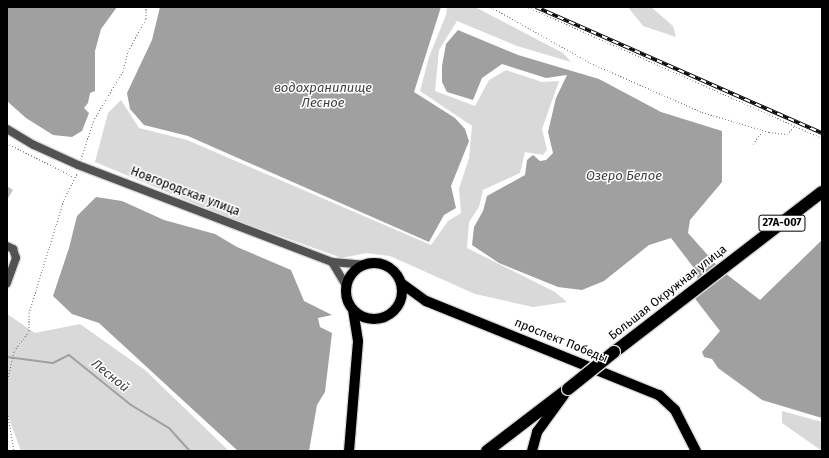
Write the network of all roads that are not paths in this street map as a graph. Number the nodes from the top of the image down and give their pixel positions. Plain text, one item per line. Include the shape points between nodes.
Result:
1 (7, 129) edge
2 (822, 192) edge
3 (7, 246) edge
4 (332, 262) junction
5 (364, 265) junction
6 (7, 283) edge
7 (401, 283) junction
8 (346, 285) junction
9 (354, 311) junction
10 (568, 389) junction
11 (694, 447) edge
12 (349, 451) edge
13 (487, 451) edge
14 (532, 451) edge

1 - 4 street, Новгородская улица via 34,145 78,165
2 - 10 highway, Большая Окружная улица / 27А-007, bridge
3 - 6 street via 13,249 16,258
4 - 5 street, Новгородская улица
4 - 8 street
5 - 7 main road via 382,264 390,268
5 - 8 main road via 352,273
7 - 9 main road via 400,301 388,315 370,319
7 - 11 main road, проспект Победы via 433,304 659,395 675,410
8 - 9 main road via 348,303
9 - 12 main road via 358,341
10 - 13 highway, Большая Окружная улица / 27А-007
10 - 14 main road via 537,432

